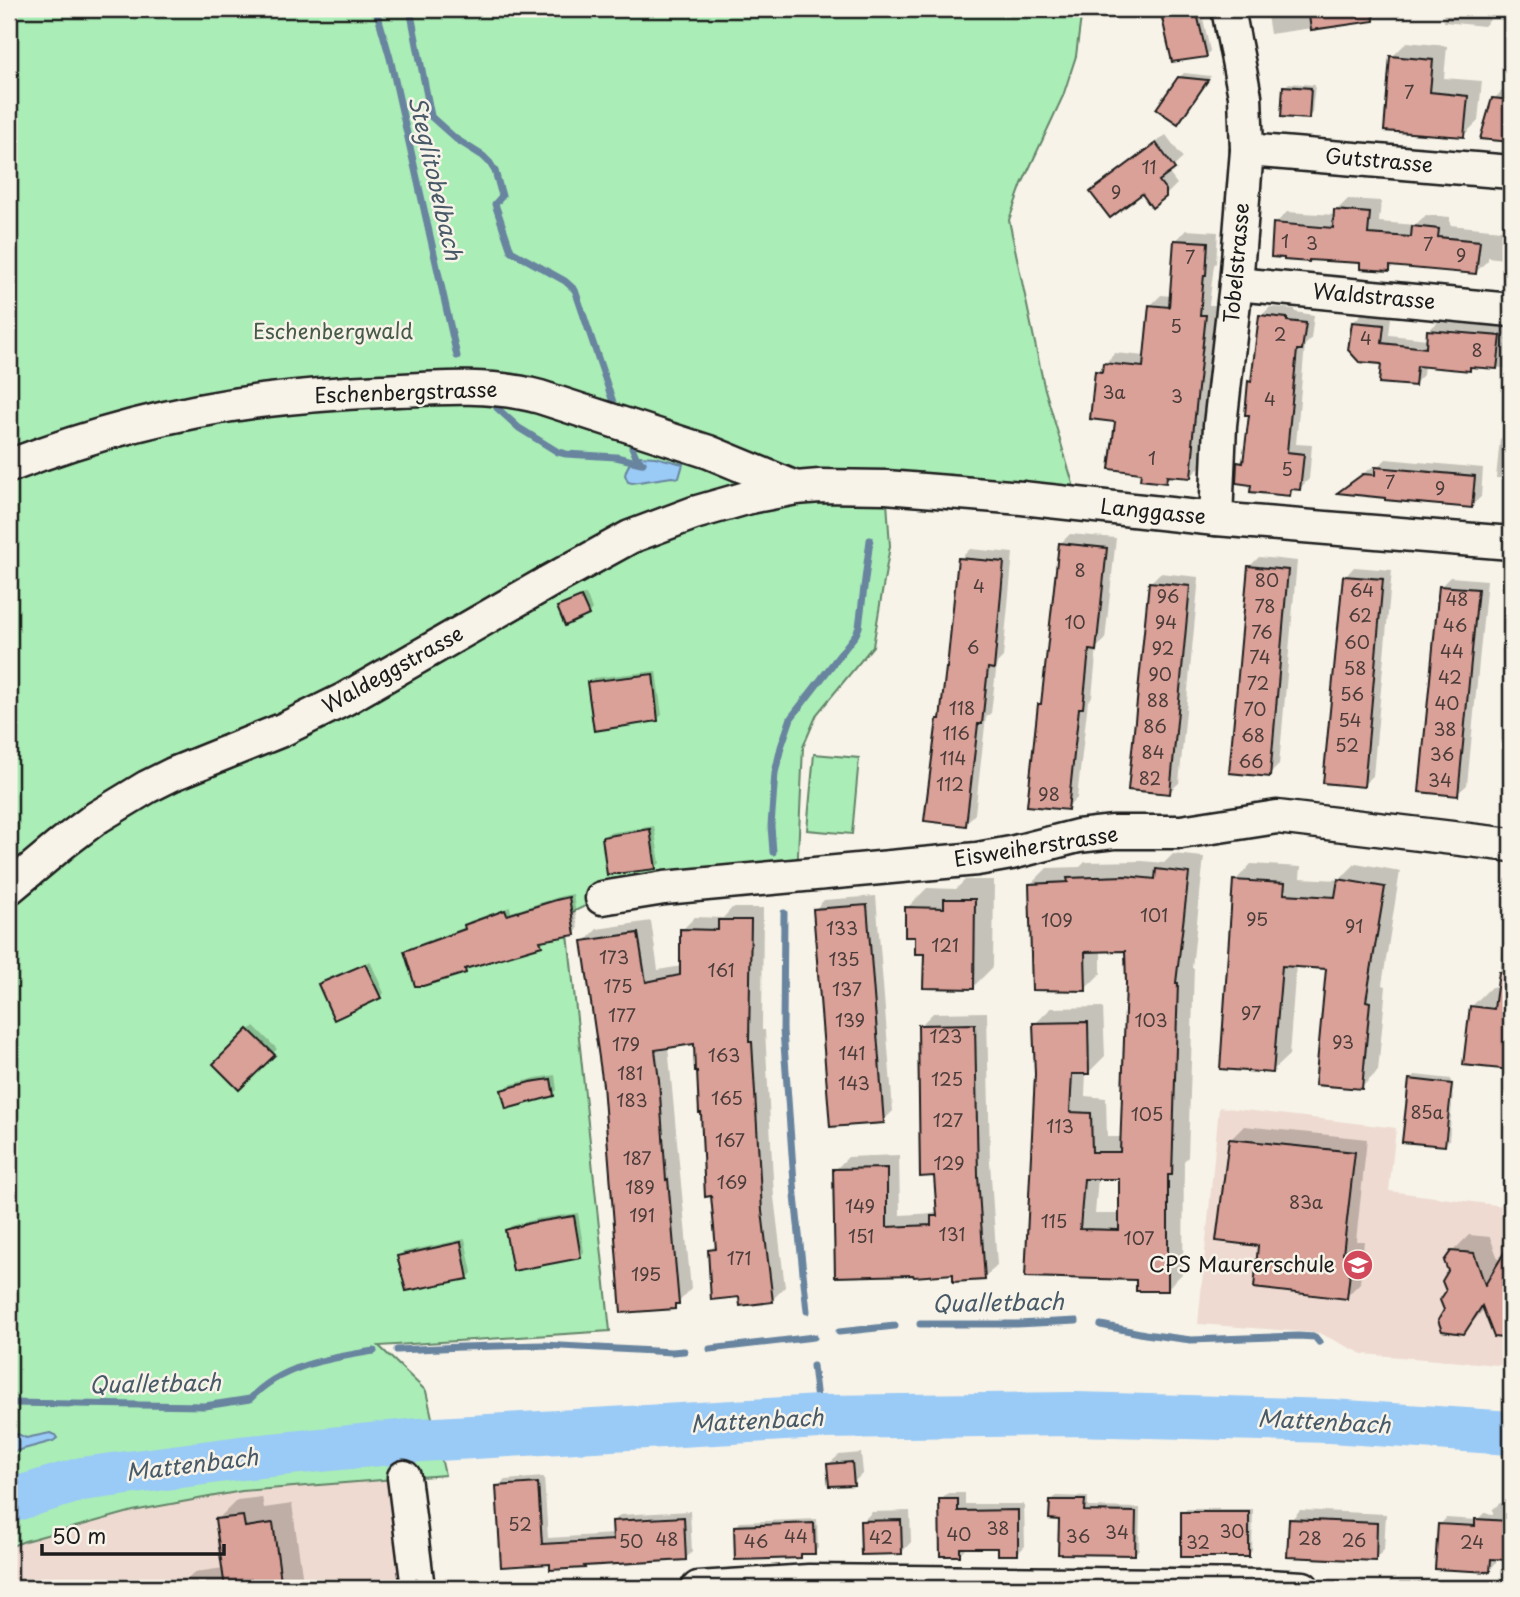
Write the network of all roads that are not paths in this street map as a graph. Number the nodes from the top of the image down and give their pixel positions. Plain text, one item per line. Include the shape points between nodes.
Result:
1 (1228, 9) edge
2 (1247, 150) junction
3 (1511, 172) edge
4 (1236, 284) junction
5 (1511, 310) edge
6 (9, 466) edge
7 (796, 488) junction
8 (1216, 519) junction
9 (1511, 543) edge
10 (1511, 845) edge
11 (9, 888) edge
12 (602, 898) dead end
13 (404, 1477) dead end
14 (418, 1588) edge
15 (698, 1588) edge
16 (1303, 1588) edge

1 - 2 street, Tobelstrasse via 1245,96
2 - 3 street, Gutstrasse
2 - 4 street, Tobelstrasse
4 - 5 street, Waldstrasse
4 - 8 street, Tobelstrasse via 1220,425
6 - 7 street, Eschenbergstrasse via 115,431 225,406 452,387 540,397 709,452
7 - 8 street, Langgasse via 886,487
7 - 11 street, Waldeggstrasse via 694,513 605,550 345,699 122,801
8 - 9 street, Langgasse
10 - 12 street, Eisweiherstrasse via 1277,817 1181,832 1078,836 977,859 664,888
13 - 14 street
15 - 16 street via 809,1581

